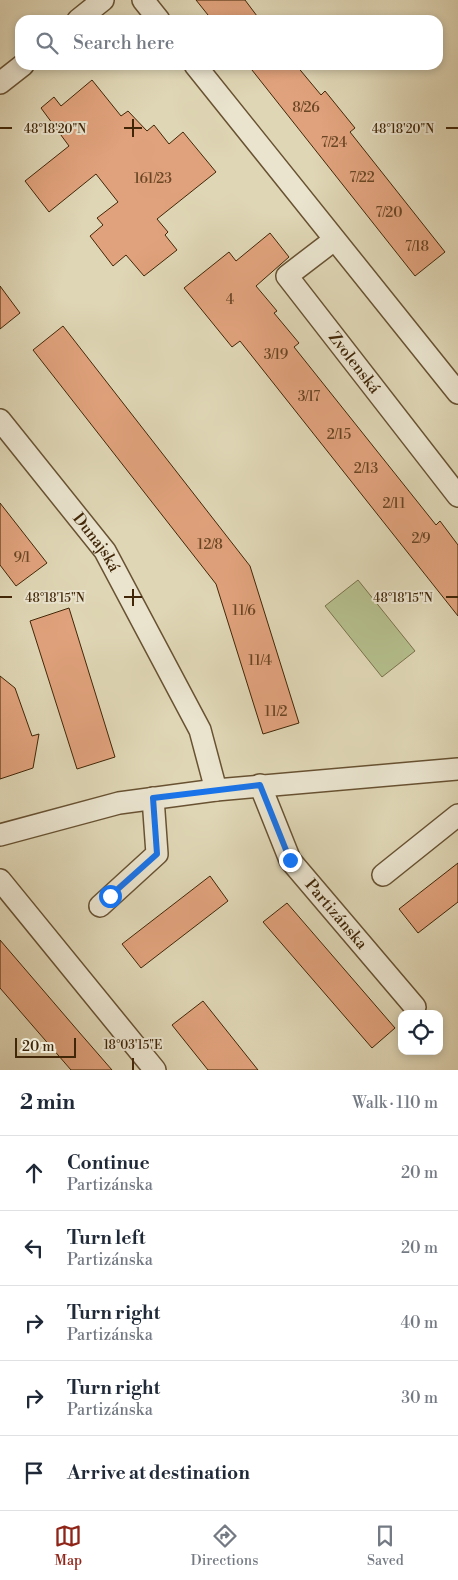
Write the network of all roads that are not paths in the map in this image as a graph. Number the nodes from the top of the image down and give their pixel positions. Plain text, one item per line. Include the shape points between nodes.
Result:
1 (103, 0) edge
2 (143, 0) edge
3 (84, 15) edge
4 (155, 15) edge
5 (17, 70) edge
6 (200, 70) edge
7 (0, 83) edge
8 (334, 240) junction
9 (458, 393) edge
10 (0, 420) edge
11 (458, 496) edge
12 (458, 769) edge
13 (260, 785) junction
14 (216, 790) junction
15 (153, 798) junction
16 (458, 815) edge
17 (0, 834) edge
18 (383, 875) dead end
19 (0, 880) edge
20 (100, 906) dead end
21 (415, 1007) dead end
22 (155, 1070) edge

1 - 3 street
2 - 4 street
5 - 7 street
6 - 8 street
8 - 9 street
8 - 11 street, Zvolenská via 287,276
10 - 14 street, Dunajská via 105,551 200,730
12 - 13 street
13 - 14 street
13 - 21 street, Partizánska via 290,860
14 - 15 street
15 - 17 street via 119,803
15 - 20 street via 157,854
16 - 18 street
19 - 22 street

